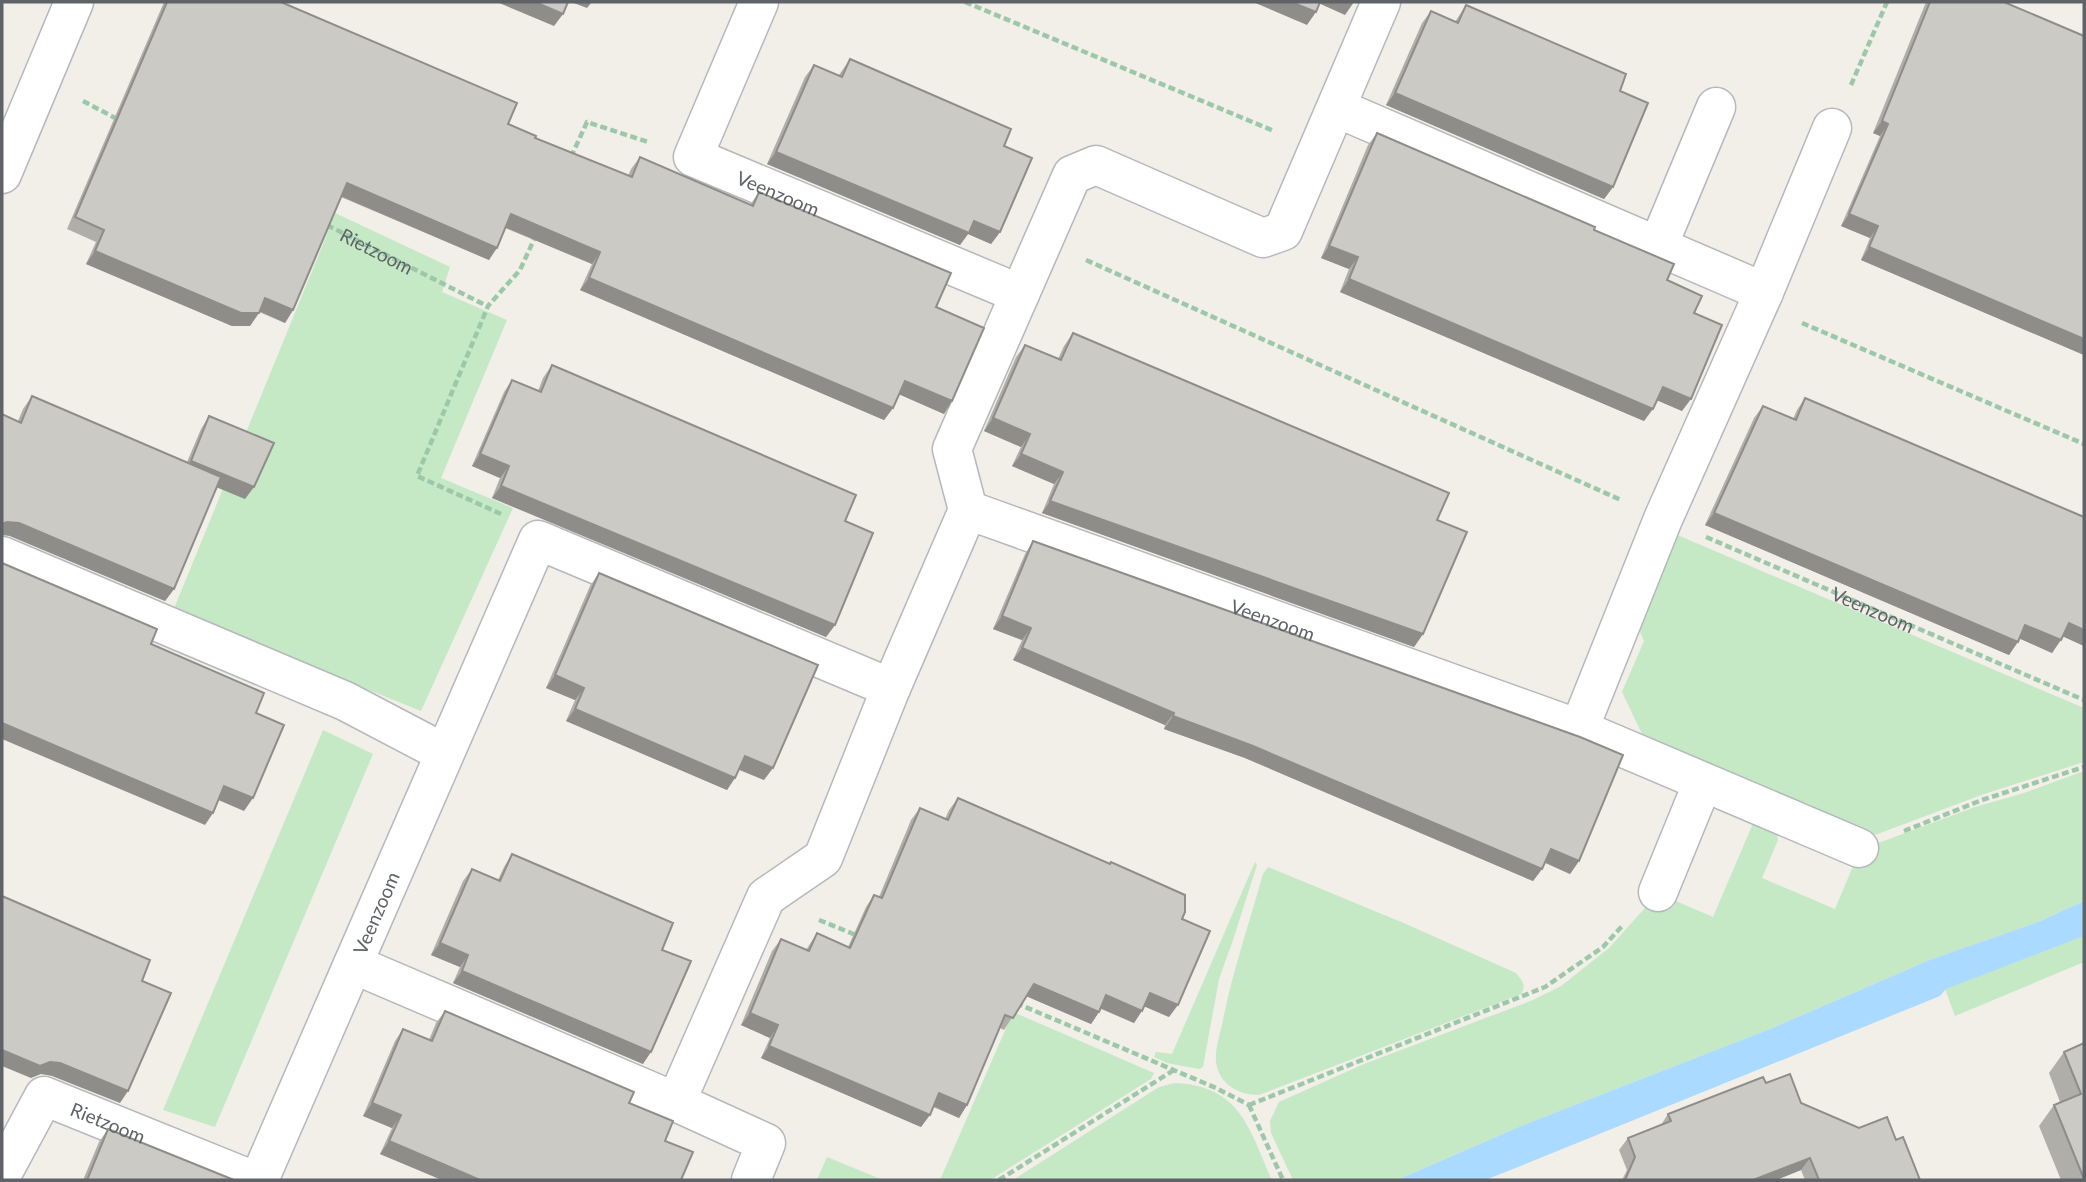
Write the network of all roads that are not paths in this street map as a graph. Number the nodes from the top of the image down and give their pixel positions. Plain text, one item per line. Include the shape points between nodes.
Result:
1 (74, 2) edge
2 (759, 2) edge
3 (1381, 2) edge
4 (1716, 107) dead end
5 (1337, 108) junction
6 (1832, 128) road end
7 (2, 174) edge
8 (1658, 246) junction
9 (1020, 294) junction
10 (1761, 298) junction
11 (968, 510) junction
12 (2, 556) edge
13 (891, 688) junction
14 (1578, 729) junction
15 (444, 753) junction
16 (1703, 782) junction
17 (1859, 848) road end
18 (1658, 892) road end
19 (353, 964) junction
20 (676, 1102) junction
21 (2, 1174) edge
22 (252, 1180) edge
23 (259, 1180) edge
24 (751, 1180) edge

1 - 7 street
2 - 9 street, Veenzoom via 693,157
3 - 5 street
4 - 8 street
5 - 8 street
5 - 9 street via 1283,231 1263,238 1096,165 1072,175
6 - 10 street
8 - 10 street
9 - 11 street via 952,449
10 - 14 street via 1663,519
11 - 13 street
11 - 14 street, Veenzoom
12 - 15 street via 345,701
13 - 15 street, Veenzoom via 538,540
13 - 20 street via 823,858 765,897
14 - 16 street, Veenzoom
15 - 19 street, Veenzoom
16 - 17 street, Veenzoom
16 - 18 street
19 - 20 street, Veenzoom
19 - 23 street
20 - 24 street, Veenzoom via 766,1143
21 - 22 street, Rietzoom via 44,1096

